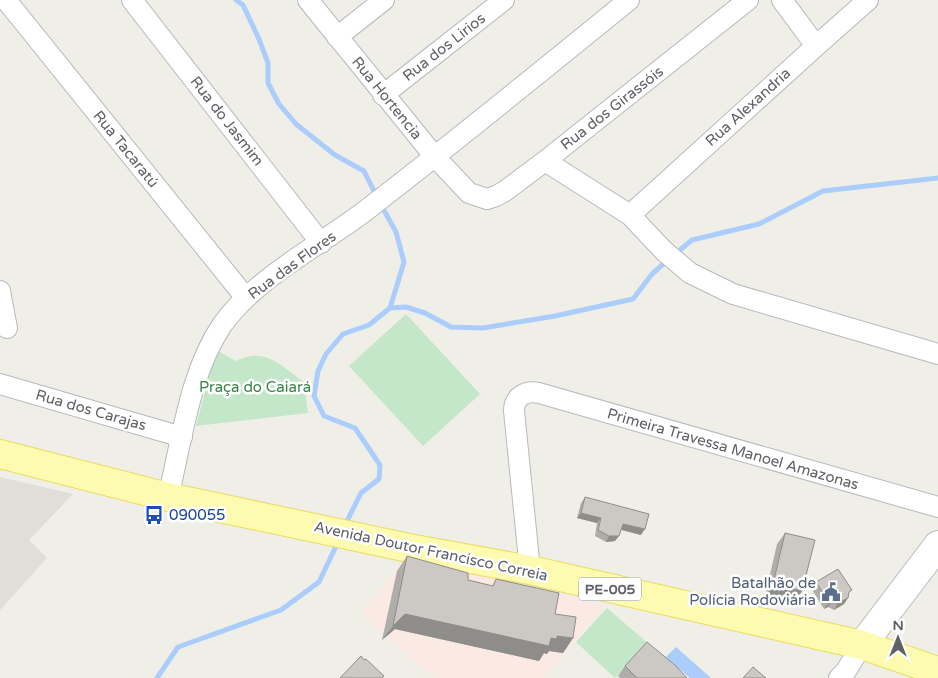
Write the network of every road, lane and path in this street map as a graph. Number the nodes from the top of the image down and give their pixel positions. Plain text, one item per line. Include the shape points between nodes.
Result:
1 (132, 0) edge
2 (308, 0) edge
3 (384, 0) edge
4 (504, 0) edge
5 (630, 0) edge
6 (748, 0) edge
7 (782, 0) edge
8 (868, 0) edge
9 (11, 7) edge
10 (337, 37) junction
11 (816, 46) junction
12 (383, 95) junction
13 (435, 157) junction
14 (545, 162) junction
15 (469, 193) joint
16 (630, 215) junction
17 (321, 243) junction
18 (0, 291) edge
19 (246, 298) junction
20 (7, 328) dead end
21 (938, 354) edge
22 (0, 384) edge
23 (182, 436) junction
24 (0, 454) edge
25 (168, 497) junction
26 (938, 507) edge
27 (938, 545) edge
28 (530, 570) junction
29 (862, 645) junction
30 (938, 671) edge
31 (839, 678) edge

1 - 17 street, Rua do Jasmim
2 - 10 street, Rua Hortencia
3 - 10 street
4 - 12 street, Rua dos Lirios
5 - 13 street
6 - 14 street, Rua dos Girassóis
7 - 11 street
8 - 11 street, Rua Alexandria
9 - 19 street, Rua Tacaratú
10 - 12 street, Rua Hortencia
11 - 16 street, Rua Alexandria
12 - 13 street, Rua Hortencia
13 - 15 street, Rua Hortencia
13 - 17 street, Rua das Flores
14 - 15 street, Rua dos Girassóis via 496,196 479,198
14 - 16 street
16 - 21 street via 690,273 733,294
17 - 19 street, Rua das Flores via 276,272
18 - 20 street
19 - 23 street, Rua das Flores via 223,324 208,349
22 - 23 street, Rua dos Carajas
23 - 25 street, Rua das Flores
24 - 25 main road, Avenida Doutor Francisco Correia / PE-005
25 - 28 main road, Avenida Doutor Francisco Correia / PE-005
26 - 28 street, Primeira Travessa Manoel Amazonas via 529,392 516,401 514,411
27 - 29 main road
28 - 29 main road, Avenida Doutor Francisco Correia / PE-005
29 - 30 main road, PE-005
29 - 31 street

